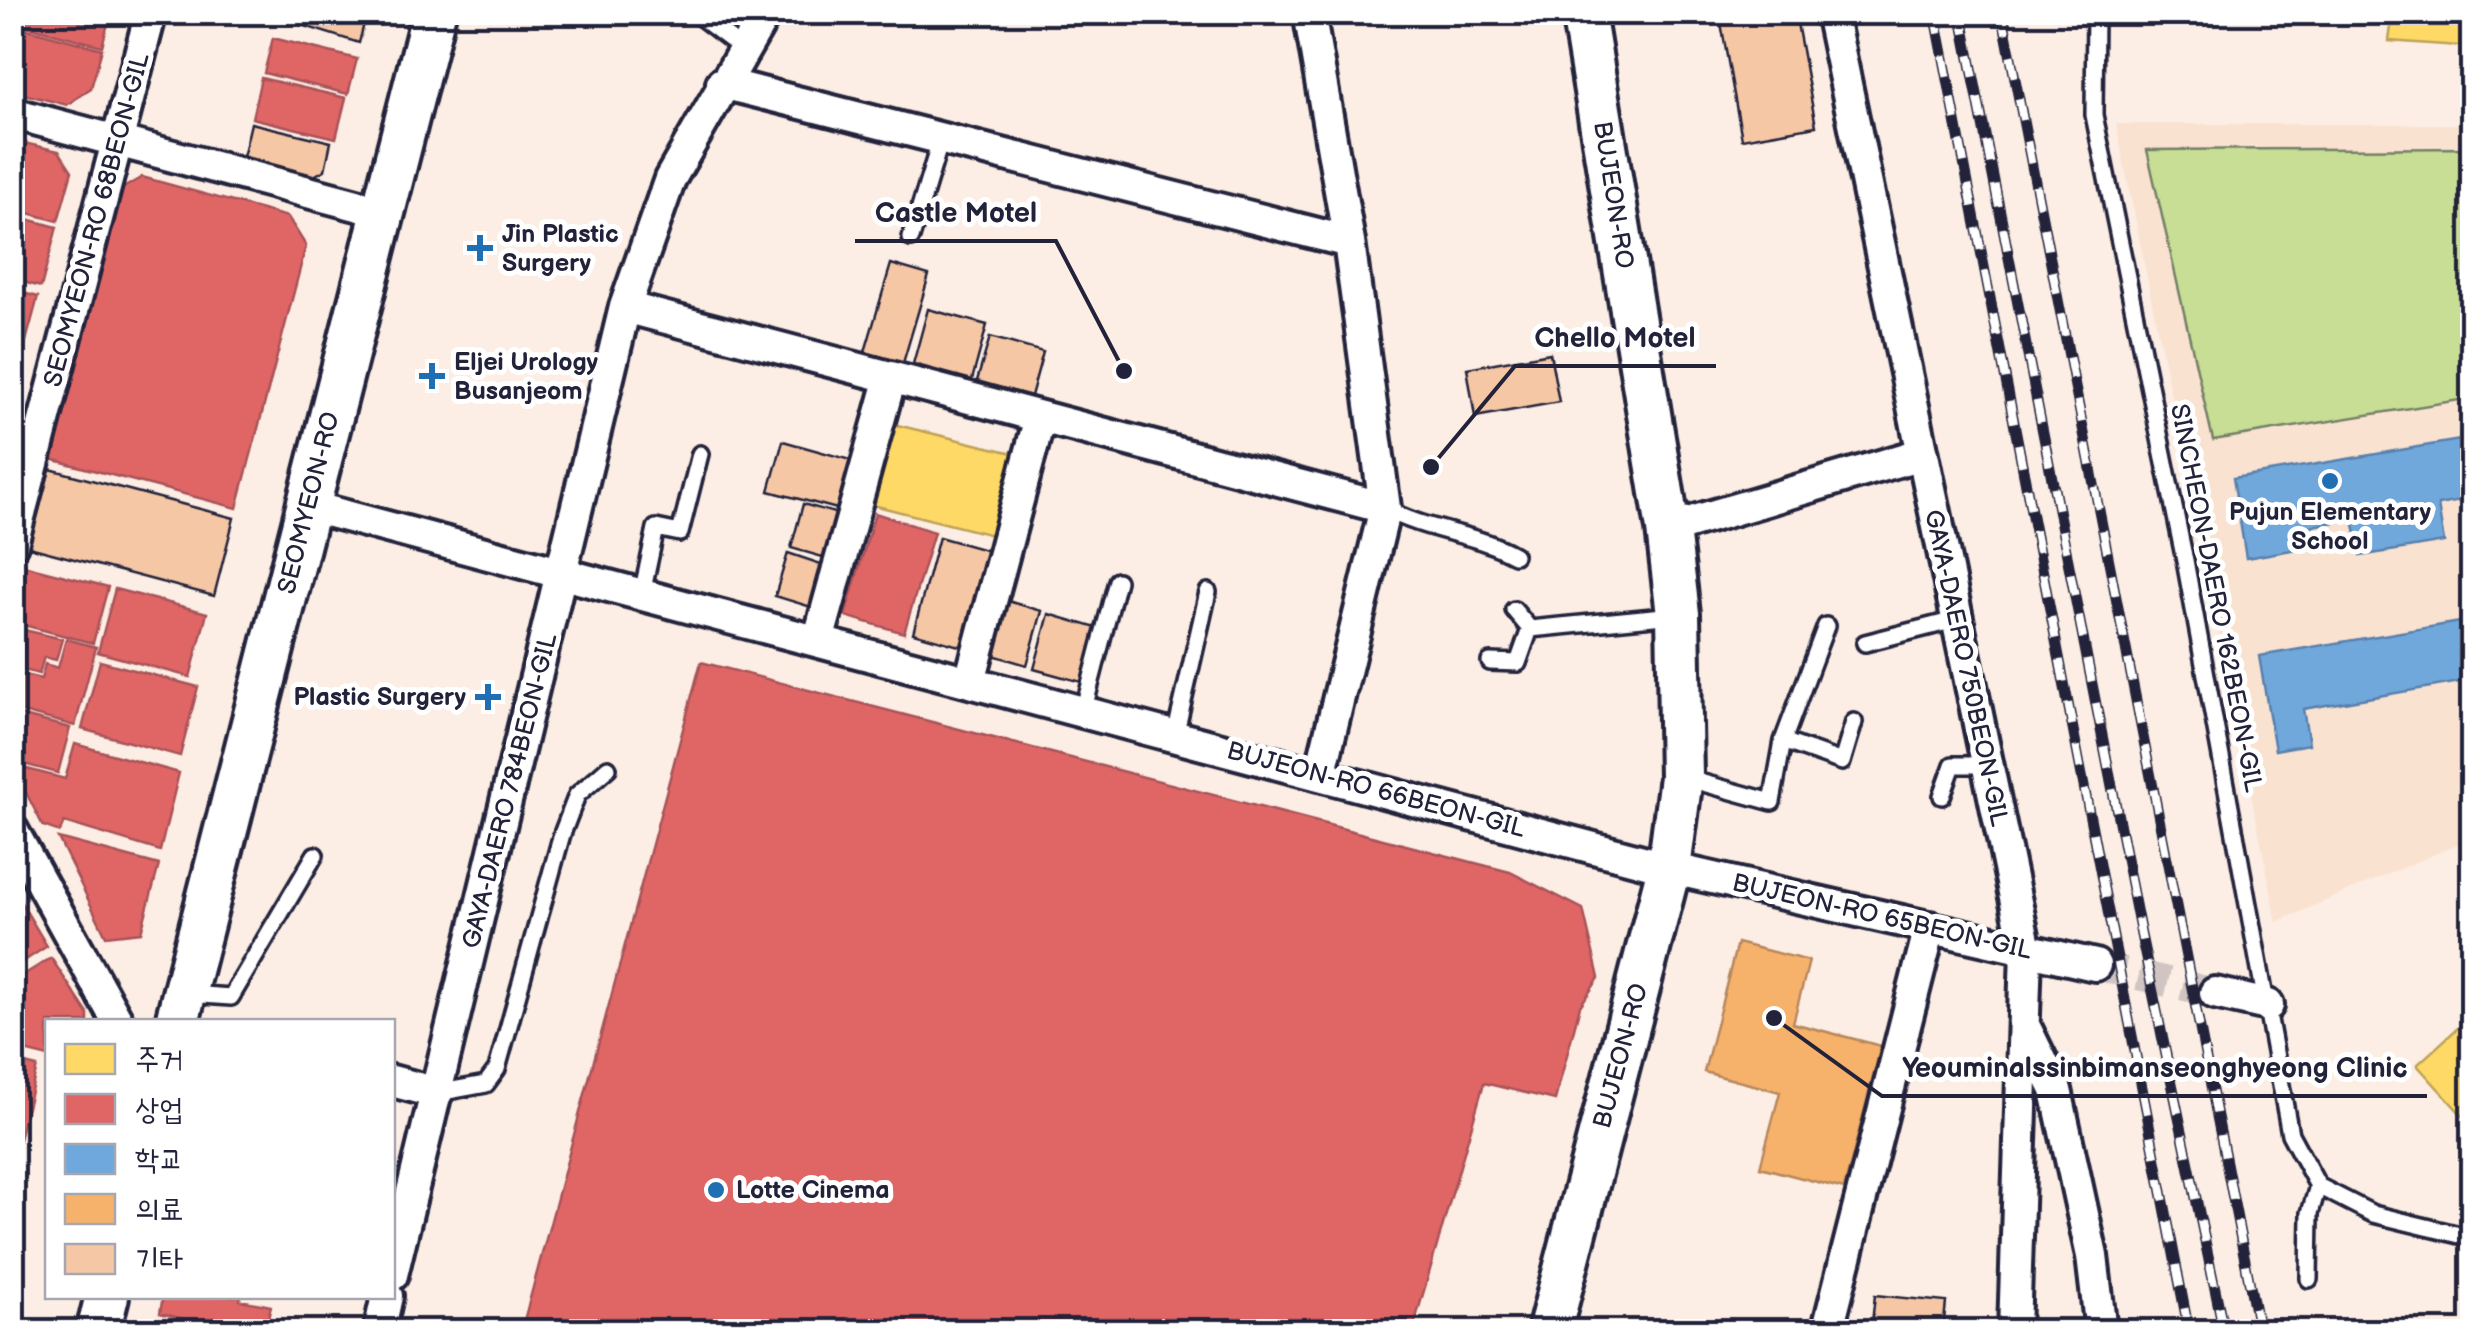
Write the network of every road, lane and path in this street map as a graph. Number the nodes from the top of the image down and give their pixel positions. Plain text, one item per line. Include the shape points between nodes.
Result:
1 (151, 12) edge
2 (434, 12) edge
3 (694, 12) edge
4 (766, 12) edge
5 (1309, 12) edge
6 (1583, 12) edge
7 (1832, 12) edge
8 (2095, 12) edge
9 (743, 49) junction
10 (722, 83) junction
11 (12, 112) edge
12 (941, 139) junction
13 (118, 141) junction
14 (383, 212) junction
15 (911, 238) dead end
16 (1349, 242) junction
17 (625, 307) junction
18 (891, 377) junction
19 (1029, 414) junction
20 (700, 454) dead end
21 (1921, 454) junction
22 (308, 506) junction
23 (1384, 508) junction
24 (1668, 529) junction
25 (12, 544) edge
26 (1514, 555) dead end
27 (562, 573) junction
28 (1118, 581) dead end
29 (1208, 592) dead end
30 (642, 594) junction
31 (1514, 610) dead end
32 (1678, 614) junction
33 (1956, 620) junction
34 (1826, 626) dead end
35 (1530, 629) junction
36 (818, 641) junction
37 (1865, 644) dead end
38 (1490, 662) dead end
39 (970, 681) junction
40 (1082, 712) junction
41 (1854, 722) dead end
42 (1175, 736) junction
43 (1784, 742) junction
44 (1986, 764) junction
45 (608, 768) dead end
46 (1320, 774) junction
47 (1681, 777) junction
48 (1942, 796) dead end
49 (12, 830) edge
50 (315, 855) dead end
51 (1669, 868) junction
52 (1930, 928) junction
53 (2026, 950) junction
54 (2095, 965) tunnel mouth
55 (2215, 992) tunnel mouth
56 (2268, 1005) junction
57 (180, 1008) edge
58 (116, 1019) edge
59 (2024, 1024) junction
60 (395, 1083) edge
61 (437, 1093) junction
62 (2318, 1186) junction
63 (2472, 1238) edge
64 (395, 1263) edge
65 (2309, 1278) dead end
66 (105, 1299) edge
67 (386, 1299) edge
68 (98, 1332) edge
69 (379, 1332) edge
70 (1550, 1332) edge
71 (1827, 1332) edge
72 (2014, 1332) edge
73 (2101, 1332) edge

1 - 13 street, SEOMYEON-RO 68BEON-GIL
2 - 14 main road, SEOMYEON-RO
3 - 9 lane
4 - 9 street, GAYA-DAERO 784BEON-GIL
5 - 16 street
6 - 24 main road, BUJEON-RO
7 - 21 street, GAYA-DAERO 750BEON-GIL
8 - 56 lane, SINCHEON-DAERO 162BEON-GIL via 2094,115
9 - 10 street, GAYA-DAERO 784BEON-GIL
10 - 12 street
10 - 17 street, GAYA-DAERO 784BEON-GIL via 670,179
11 - 13 street
12 - 15 lane
12 - 16 street
13 - 14 street
13 - 25 street, SEOMYEON-RO 68BEON-GIL
14 - 22 main road, SEOMYEON-RO
16 - 23 street
17 - 18 street
17 - 27 street, GAYA-DAERO 784BEON-GIL
18 - 19 street
18 - 36 street
19 - 23 street
19 - 39 street
20 - 30 lane via 680,533 656,528
21 - 24 street
21 - 33 street, GAYA-DAERO 750BEON-GIL
22 - 27 street, BUJEON-RO 66BEON-GIL
22 - 57 main road, SEOMYEON-RO
23 - 26 lane via 1414,525 1495,544
23 - 46 street
24 - 32 main road, BUJEON-RO
27 - 30 street, BUJEON-RO 66BEON-GIL
27 - 61 street, GAYA-DAERO 784BEON-GIL
28 - 40 lane
29 - 42 lane
30 - 36 street, BUJEON-RO 66BEON-GIL
31 - 35 lane
32 - 35 lane
32 - 47 main road, BUJEON-RO
33 - 37 lane
33 - 44 street, GAYA-DAERO 750BEON-GIL
34 - 43 lane
35 - 38 lane via 1518,663
36 - 39 street, BUJEON-RO 66BEON-GIL
39 - 40 street, BUJEON-RO 66BEON-GIL
40 - 42 street, BUJEON-RO 66BEON-GIL
41 - 43 lane via 1842,762
42 - 46 street, BUJEON-RO 66BEON-GIL
43 - 47 lane via 1772,802
44 - 48 lane via 1953,765
44 - 53 street, GAYA-DAERO 750BEON-GIL
45 - 61 lane via 578,795 562,834 497,1068 486,1084
46 - 51 street, BUJEON-RO 66BEON-GIL
47 - 51 main road, BUJEON-RO
49 - 58 street
50 - 57 lane, SEOMYEON-RO via 232,997
51 - 52 street, BUJEON-RO 65BEON-GIL
51 - 70 main road, BUJEON-RO
52 - 53 street, BUJEON-RO 65BEON-GIL
52 - 71 street
53 - 54 street, BUJEON-RO 65BEON-GIL
53 - 59 street, GAYA-DAERO 750BEON-GIL
55 - 56 street
56 - 62 lane, SINCHEON-DAERO 162BEON-GIL via 2290,1134
59 - 72 street, GAYA-DAERO 750BEON-GIL
59 - 73 street via 2056,1090 2092,1256
60 - 61 street
61 - 64 street, GAYA-DAERO 784BEON-GIL
62 - 63 lane via 2373,1214
62 - 65 lane via 2310,1213
66 - 68 main road
67 - 69 street

